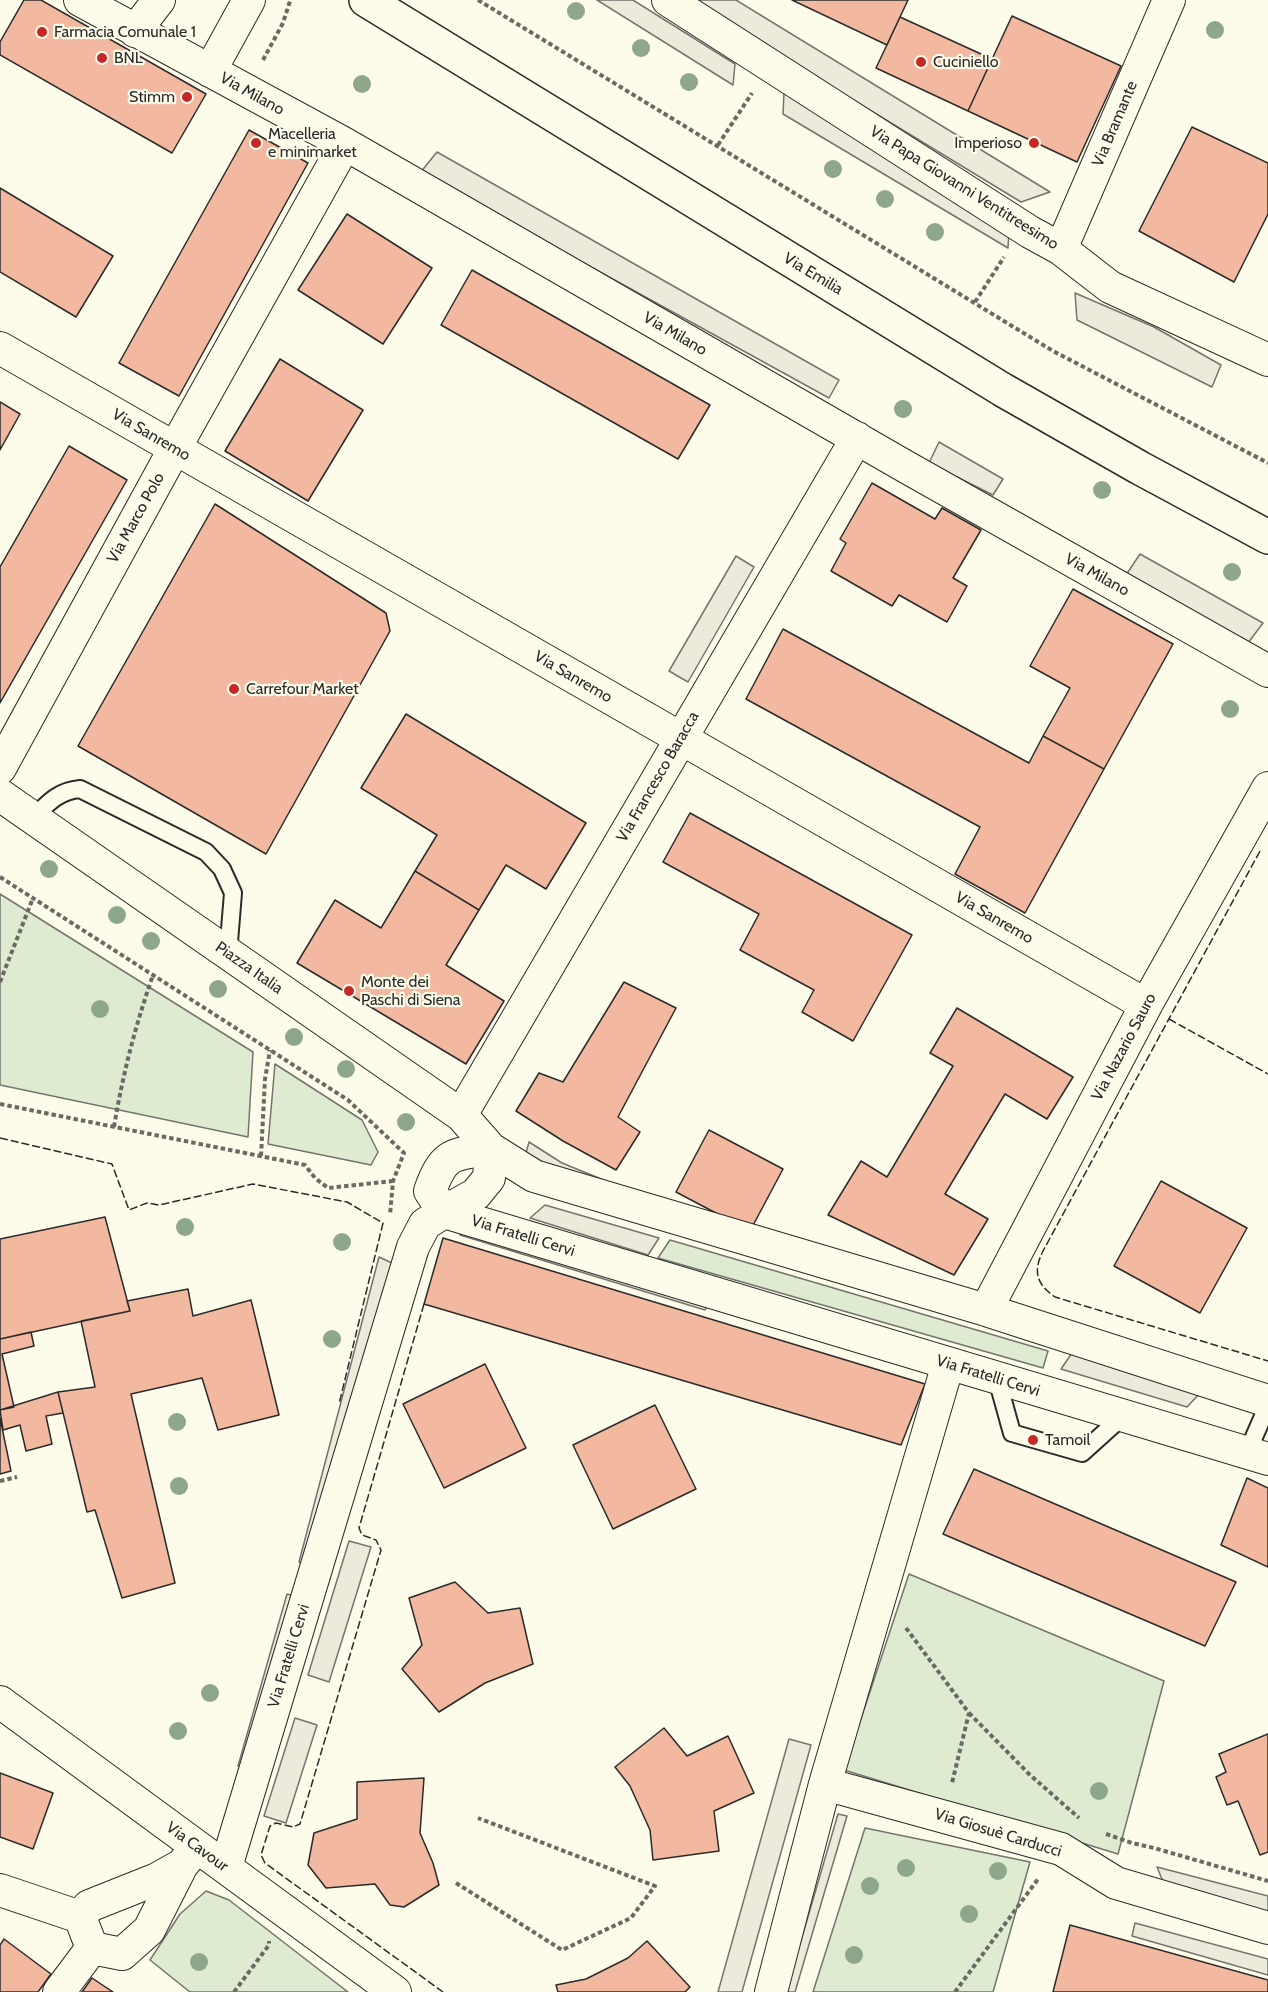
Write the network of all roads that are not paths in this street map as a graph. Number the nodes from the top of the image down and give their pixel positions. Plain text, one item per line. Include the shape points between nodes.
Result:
1 (80, 0) edge
2 (159, 0) edge
3 (249, 0) edge
4 (366, 0) edge
5 (668, 0) edge
6 (1169, 0) edge
7 (135, 31) junction
8 (210, 71) junction
9 (345, 144) junction
10 (1061, 249) junction
11 (0, 348) edge
12 (1268, 360) edge
13 (856, 438) junction
14 (175, 448) junction
15 (1268, 537) edge
16 (1268, 671) edge
17 (681, 739) junction
18 (0, 768) edge
19 (1268, 788) edge
20 (0, 795) edge
21 (33, 818) junction
22 (228, 954) junction
23 (1146, 1005) junction
24 (461, 1115) junction
25 (491, 1149) junction
26 (444, 1212) junction
27 (986, 1310) junction
28 (948, 1364) junction
29 (997, 1379) junction
30 (1268, 1403) edge
31 (1123, 1416) junction
32 (1257, 1456) edge
33 (0, 1702) edge
34 (825, 1784) junction
35 (190, 1856) junction
36 (226, 1867) junction
37 (0, 1890) edge
38 (80, 1917) junction
39 (1268, 1928) edge
40 (92, 1948) junction
41 (58, 1992) edge
42 (395, 1992) edge
43 (771, 1992) edge

1 - 7 street, Via Milano
2 - 7 street
3 - 8 street
4 - 15 main road, Via Emilia via 1003,390
5 - 10 street, Via Papa Giovanni Ventitreesimo
6 - 10 street, Via Bramante
7 - 8 street, Via Milano
8 - 9 street, Via Milano
9 - 13 street, Via Milano
9 - 14 street, Via Marco Polo
10 - 12 street, Via Papa Giovanni Ventitreesimo via 1110,287
11 - 14 street, Via Sanremo
13 - 16 street, Via Milano
13 - 17 street, Via Francesco Baracca
14 - 17 street, Via Sanremo
14 - 18 street, Via Marco Polo
17 - 23 street, Via Sanremo
17 - 24 street, Via Francesco Baracca
19 - 23 street, Via Nazario Sauro
20 - 21 street, Piazza Italia
21 - 22 street, Piazza Italia
21 - 22 lane via 53,797 80,789 206,852 222,869 232,893
22 - 24 street, Piazza Italia
23 - 27 street, Via Nazario Sauro
24 - 25 street, Piazza Italia
25 - 26 street via 489,1178 476,1194
25 - 26 street via 455,1154 438,1170 430,1191
25 - 27 street via 534,1176
26 - 28 street, Via Fratelli Cervi
26 - 36 street, Via Fratelli Cervi via 425,1224 413,1247
27 - 30 street
28 - 29 street, Via Fratelli Cervi
28 - 34 street
29 - 31 street, Via Fratelli Cervi
29 - 31 lane via 1012,1432 1082,1454
30 - 32 lane
31 - 32 street, Via Fratelli Cervi
33 - 35 street, Via Cavour
34 - 39 street, Via Giosuè Carducci via 1061,1849 1116,1883
34 - 43 street
35 - 36 street, Via Cavour
35 - 38 street via 157,1879 89,1906
35 - 40 street via 149,1930 122,1954
36 - 42 street, Via Cavour
37 - 38 street
38 - 40 street
40 - 41 street

